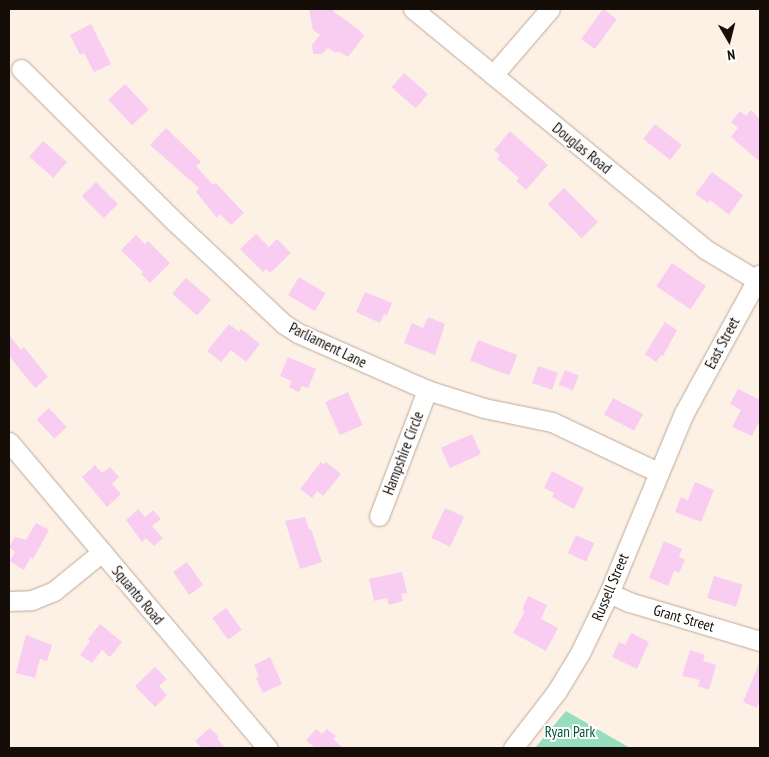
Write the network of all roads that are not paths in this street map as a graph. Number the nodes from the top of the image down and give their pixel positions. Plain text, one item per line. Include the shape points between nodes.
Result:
1 (413, 9) edge
2 (550, 9) edge
3 (21, 69) dead end
4 (493, 75) junction
5 (759, 278) edge
6 (427, 390) junction
7 (684, 413) joint
8 (9, 442) edge
9 (658, 472) junction
10 (379, 516) dead end
11 (102, 552) junction
12 (609, 593) junction
13 (9, 601) edge
14 (760, 641) edge
15 (268, 748) edge
16 (513, 748) edge

1 - 4 street, Douglas Road
2 - 4 street
3 - 6 street, Parliament Lane via 185,232 284,324
4 - 5 street, Douglas Road via 705,249
5 - 7 street, East Street
6 - 9 street, Parliament Lane via 484,408 552,422
6 - 10 street, Hampshire Circle
7 - 9 street, Russell Street
8 - 11 street, Squanto Road
9 - 12 street, Russell Street
11 - 13 street via 54,591 32,600
11 - 15 street, Squanto Road
12 - 14 street, Grant Street via 629,602
12 - 16 street, Russell Street via 566,678

